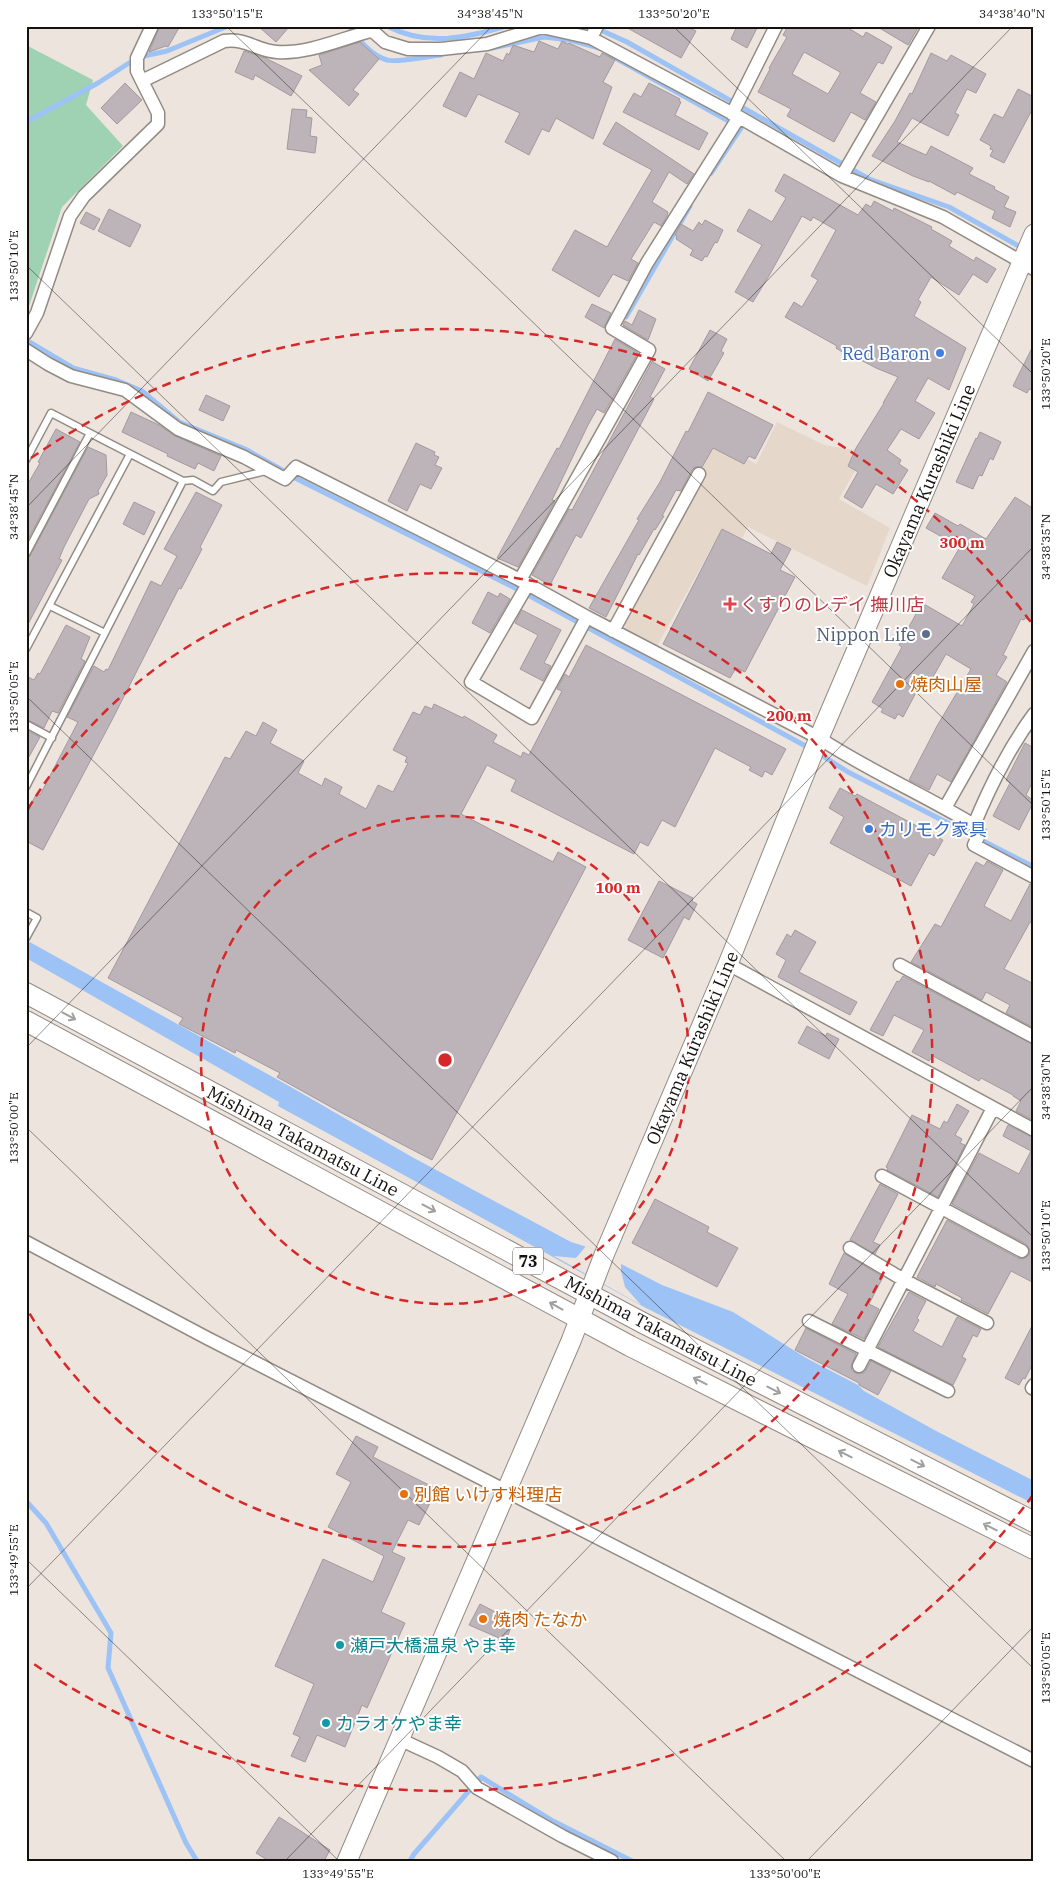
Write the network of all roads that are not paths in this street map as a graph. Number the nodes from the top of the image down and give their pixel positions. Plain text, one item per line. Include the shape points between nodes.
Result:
1 (152, 26) edge
2 (776, 26) edge
3 (929, 26) edge
4 (362, 32) edge
5 (594, 32) edge
6 (142, 81) junction
7 (735, 115) junction
8 (846, 169) junction
9 (1029, 253) edge
10 (26, 333) edge
11 (26, 350) edge
12 (90, 433) junction
13 (130, 454) junction
14 (26, 460) edge
15 (269, 470) junction
16 (700, 474) dead end
17 (183, 482) junction
18 (26, 554) edge
19 (524, 587) junction
20 (50, 606) junction
21 (584, 622) junction
22 (613, 631) junction
23 (105, 633) junction
24 (26, 649) edge
25 (1034, 651) edge
26 (1034, 714) edge
27 (26, 724) edge
28 (52, 738) junction
29 (816, 745) junction
30 (26, 788) edge
31 (945, 808) junction
32 (976, 834) junction
33 (1034, 877) edge
34 (26, 912) edge
35 (26, 938) edge
36 (728, 964) junction
37 (900, 966) dead end
38 (26, 993) edge
39 (26, 1021) edge
40 (1034, 1037) edge
41 (993, 1108) junction
42 (1034, 1130) edge
43 (882, 1176) dead end
44 (942, 1207) junction
45 (26, 1242) edge
46 (850, 1248) dead end
47 (1022, 1251) dead end
48 (904, 1280) junction
49 (592, 1286) junction
50 (579, 1319) junction
51 (809, 1320) dead end
52 (987, 1323) dead end
53 (868, 1350) junction
54 (859, 1366) dead end
55 (948, 1391) dead end
56 (506, 1492) junction
57 (1034, 1522) edge
58 (1034, 1549) edge
59 (399, 1739) junction
60 (1034, 1761) edge
61 (347, 1861) edge
62 (612, 1861) edge

1 - 6 street via 137,58 137,71
2 - 7 street
3 - 8 street
4 - 5 street via 408,48 441,49 487,44 542,27
4 - 6 street via 295,52 274,52 237,39 224,41
5 - 7 street
6 - 10 street via 158,113 158,124 84,196 70,216 37,313
7 - 8 street
7 - 19 street via 612,328 650,350
8 - 9 street via 943,217
9 - 29 main road, Okayama Kurashiki Line
11 - 15 street via 71,376 125,390 178,429
12 - 13 lane
12 - 14 lane via 51,413
12 - 18 lane
13 - 17 lane
13 - 20 lane
15 - 17 lane via 221,482 213,491 193,480
15 - 19 street via 286,479 296,467
16 - 22 street
17 - 23 lane
19 - 21 street
19 - 21 street via 471,682 532,718
20 - 23 lane
20 - 24 lane
21 - 22 street
22 - 29 street
23 - 28 lane
25 - 31 street
26 - 32 street via 1017,736 994,780
27 - 28 lane
28 - 30 lane
29 - 31 street
29 - 36 main road, Okayama Kurashiki Line
31 - 32 street
32 - 33 street via 974,845
34 - 35 lane via 37,918
36 - 41 street
36 - 49 main road, Okayama Kurashiki Line
37 - 40 street
38 -> 49 main road, Mishima Takamatsu Line / 73
50 -> 39 main road, Mishima Takamatsu Line / 73
41 - 42 street
41 - 44 street
43 - 44 street
44 - 47 street
44 - 48 street
45 - 56 street
46 - 48 street
48 - 52 street
48 - 53 street
49 - 50 main road, Okayama Kurashiki Line
49 -> 57 main road, Mishima Takamatsu Line / 73 via 642,1323
50 - 56 main road, Okayama Kurashiki Line
58 -> 50 main road, Mishima Takamatsu Line / 73
51 - 53 street
53 - 54 street
53 - 55 street
56 - 59 main road, Okayama Kurashiki Line
56 - 60 street
59 - 61 main road, Okayama Kurashiki Line
59 - 62 street via 438,1757 474,1784 562,1836

